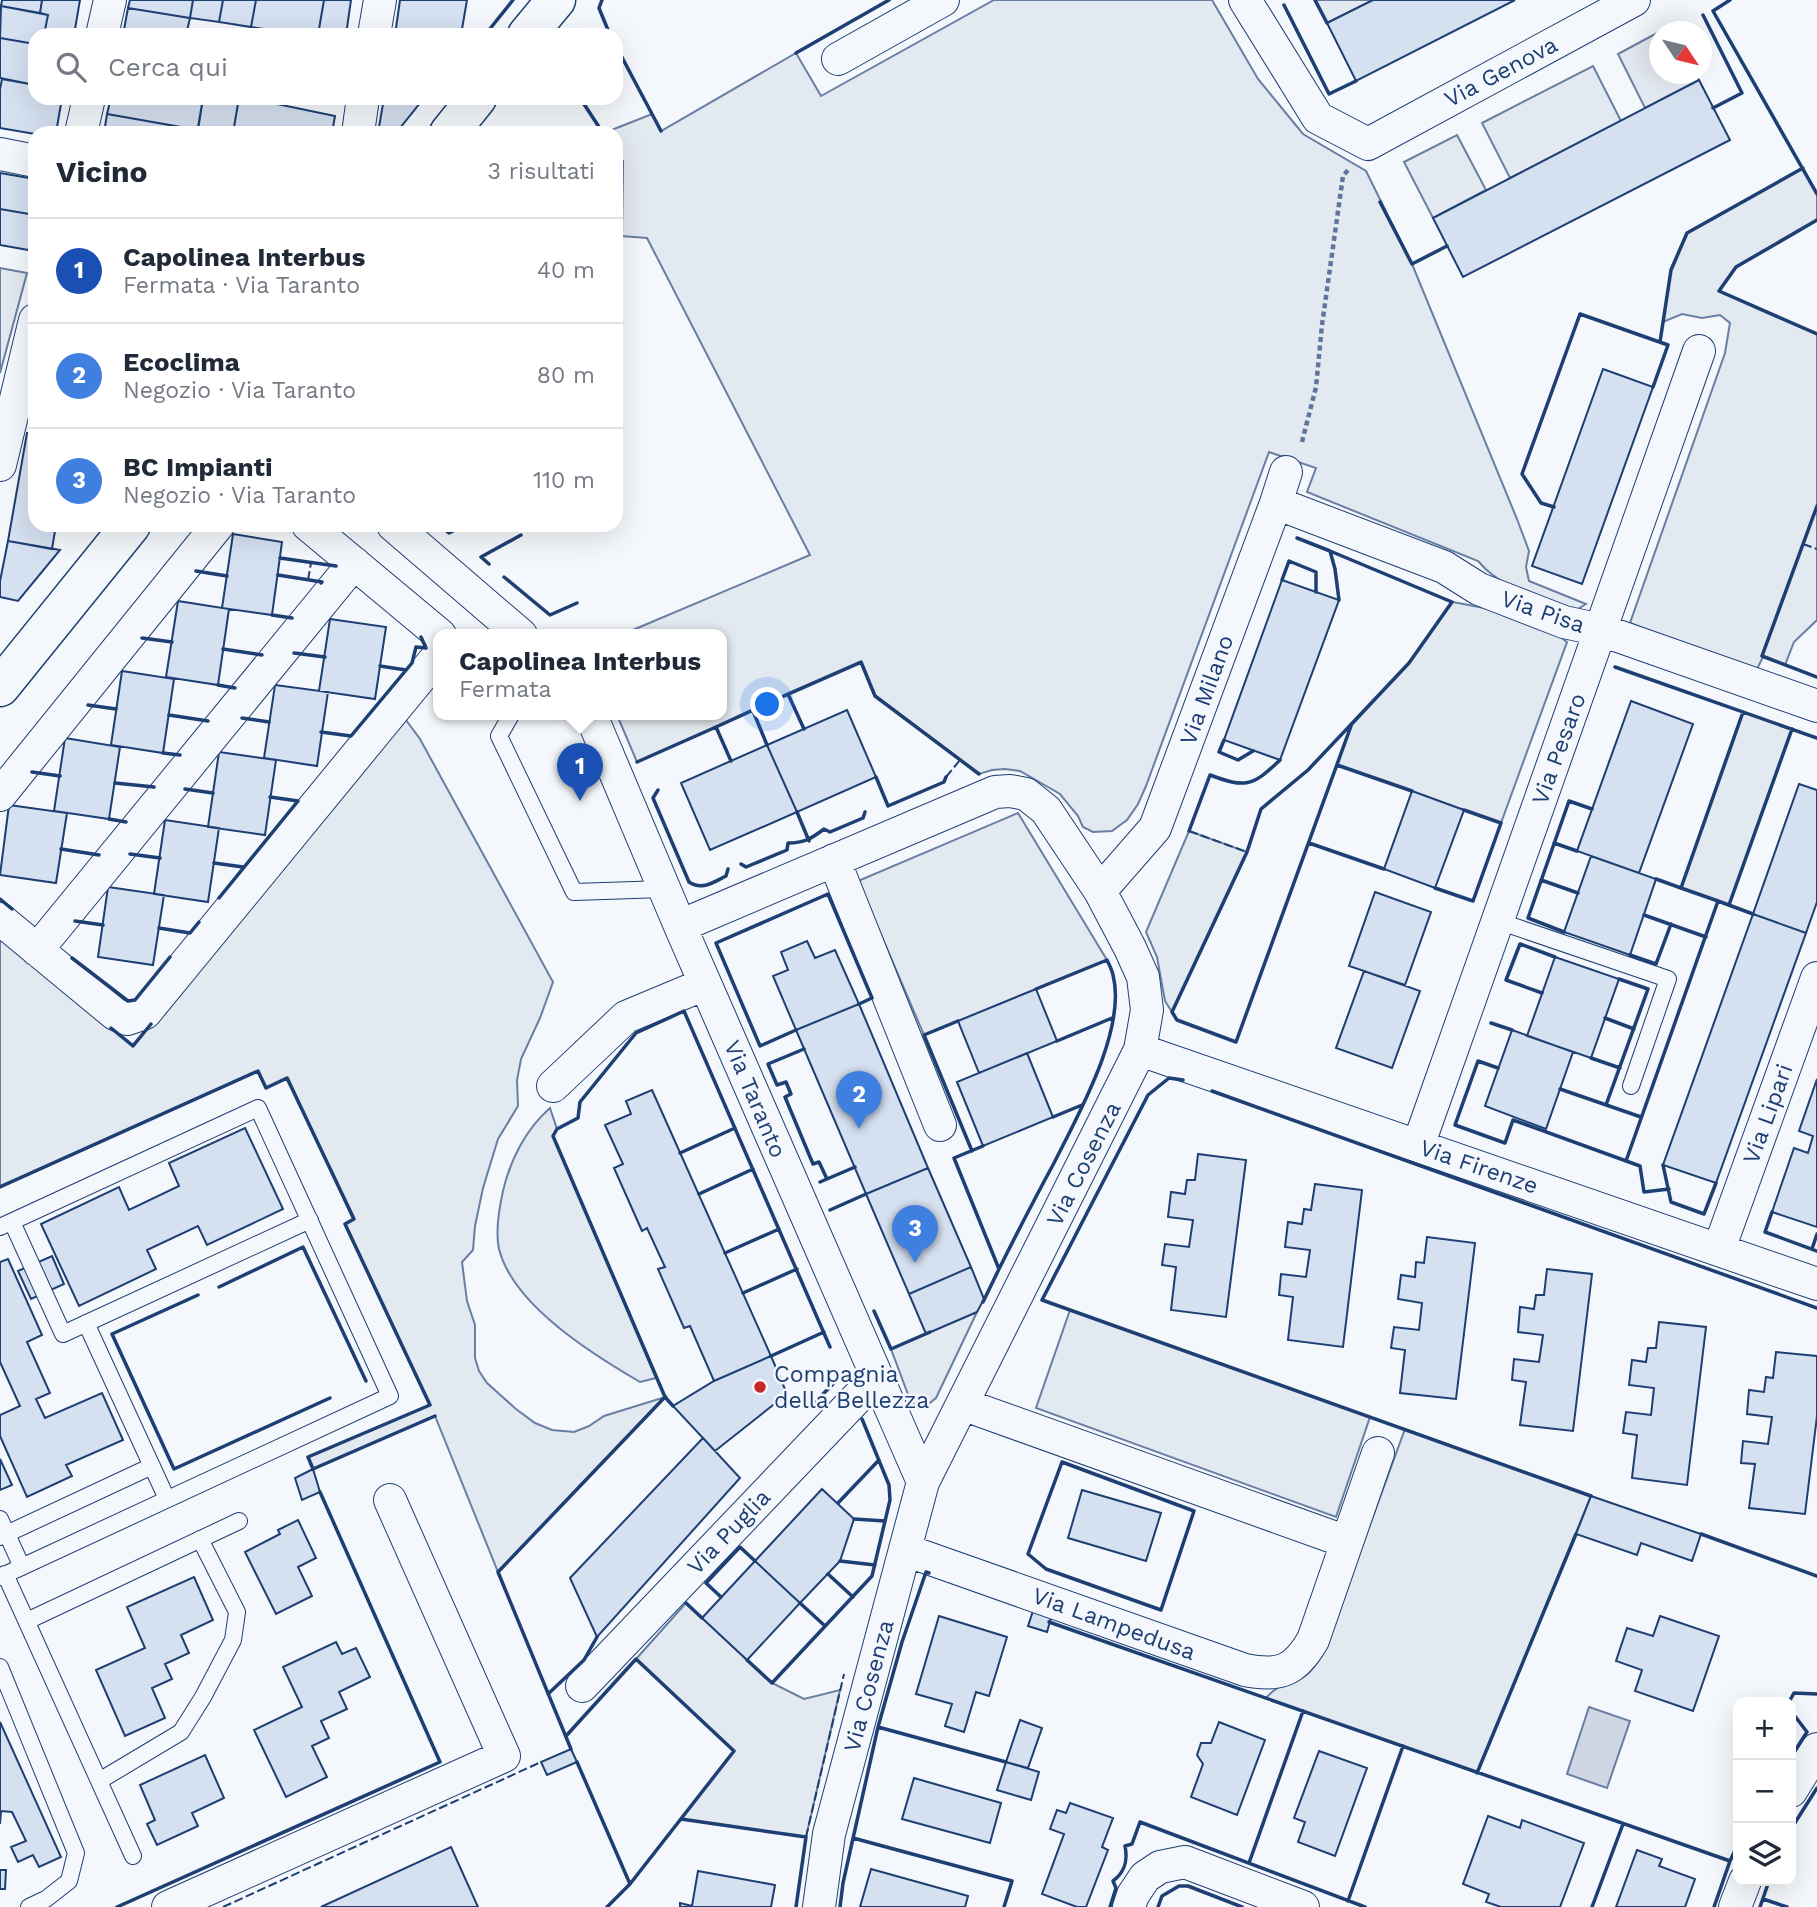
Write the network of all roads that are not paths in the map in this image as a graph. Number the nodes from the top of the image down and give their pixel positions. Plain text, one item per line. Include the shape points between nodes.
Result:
1 (110, 0) edge
2 (380, 0) edge
3 (556, 0) edge
4 (943, 0) edge
5 (1245, 0) edge
6 (1633, 0) edge
7 (104, 28) edge
8 (375, 28) edge
9 (533, 28) edge
10 (838, 59) dead end
11 (87, 105) edge
12 (362, 105) edge
13 (471, 105) edge
14 (83, 126) edge
15 (359, 126) edge
16 (455, 126) edge
17 (0, 154) edge
18 (28, 160) edge
19 (1699, 351) dead end
20 (28, 352) edge
21 (16, 408) edge
22 (0, 465) edge
23 (1286, 472) road end
24 (1276, 503) junction
25 (125, 532) edge
26 (212, 532) edge
27 (316, 532) edge
28 (401, 532) edge
29 (354, 563) junction
30 (433, 629) edge
31 (514, 629) edge
32 (1601, 630) junction
33 (433, 662) edge
34 (0, 687) edge
35 (1817, 706) edge
36 (508, 720) edge
37 (592, 720) edge
38 (0, 795) edge
39 (834, 860) junction
40 (664, 889) junction
41 (1100, 891) junction
42 (0, 919) edge
43 (1498, 921) junction
44 (680, 926) junction
45 (37, 950) junction
46 (1817, 978) edge
47 (705, 984) junction
48 (1140, 1050) junction
49 (552, 1086) dead end
50 (1631, 1086) dead end
51 (940, 1125) dead end
52 (1418, 1146) junction
53 (310, 1220) junction
54 (6, 1224) edge
55 (1719, 1249) junction
56 (1817, 1284) edge
57 (86, 1323) junction
58 (876, 1378) junction
59 (962, 1404) junction
60 (1378, 1453) dead end
61 (152, 1466) junction
62 (923, 1482) junction
63 (167, 1499) junction
64 (390, 1500) dead end
65 (239, 1521) dead end
66 (2, 1530) edge
67 (200, 1539) junction
68 (1347, 1542) junction
69 (905, 1550) junction
70 (22, 1567) junction
71 (3, 1576) edge
72 (26, 1621) junction
73 (0, 1667) edge
74 (582, 1686) dead end
75 (1817, 1749) edge
76 (99, 1781) junction
77 (1796, 1783) edge
78 (133, 1856) dead end
79 (1743, 1886) edge
80 (29, 1907) edge
81 (168, 1907) edge
82 (819, 1907) edge
83 (1129, 1907) edge
84 (1303, 1907) edge
85 (1735, 1907) edge

1 - 7 street
2 - 8 street
3 - 9 street
4 - 10 street
5 - 6 street, Via Genova via 1318,118 1368,144
11 - 14 street
12 - 15 street
13 - 16 street
17 - 18 street
19 - 32 street, Via Pesaro
20 - 21 street
21 - 22 street
23 - 24 street, Via Milano
24 - 32 street, Via Pisa via 1444,567 1479,589 1564,622
24 - 41 street, Via Milano via 1155,828
25 - 34 street
26 - 38 street
27 - 29 street
28 - 31 street
29 - 30 street
29 - 45 street
32 - 35 street, Via Pisa
32 - 43 street, Via Pesaro
33 - 45 street via 145,1013 127,1019 115,1014
36 - 40 lane via 499,736 574,892
37 - 40 street, Via Taranto
39 - 41 street, Via Cosenza via 995,792 1010,791 1026,794 1046,810
39 - 44 street, Via Cosenza
39 - 51 street
40 - 44 street, Via Taranto
41 - 48 street, Via Cosenza via 1143,977 1147,1010
42 - 45 street
43 - 50 lane via 1668,979
43 - 52 street, Via Pesaro
44 - 47 street, Via Taranto
46 - 55 street, Via Lipari
47 - 49 street via 626,1017
47 - 58 street, Via Taranto
48 - 52 street, Via Firenze
48 - 59 street, Via Cosenza
52 - 55 street, Via Firenze
53 - 54 lane via 258,1108
53 - 57 lane
53 - 63 lane via 390,1396
54 - 57 lane via 63,1334
55 - 56 street, Via Firenze
57 - 61 lane
58 - 62 street, Via Taranto
58 - 74 street, Via Puglia
59 - 62 street, Via Cosenza
59 - 68 street
60 - 68 street
61 - 63 lane
61 - 66 lane
62 - 69 street, Via Cosenza
63 - 70 lane
64 - 81 street via 504,1756
65 - 67 lane
66 - 70 lane
67 - 72 lane
67 - 76 lane via 237,1612 233,1640 181,1732
68 - 69 street, Via Lampedusa via 1314,1640 1294,1666 1265,1674
69 - 82 street, Via Cosenza via 829,1834
70 - 71 lane
71 - 72 lane
72 - 76 lane
73 - 80 lane via 76,1853 69,1881
75 - 77 street
76 - 78 lane
79 - 85 street
83 - 84 street via 1144,1877 1160,1867 1185,1862

